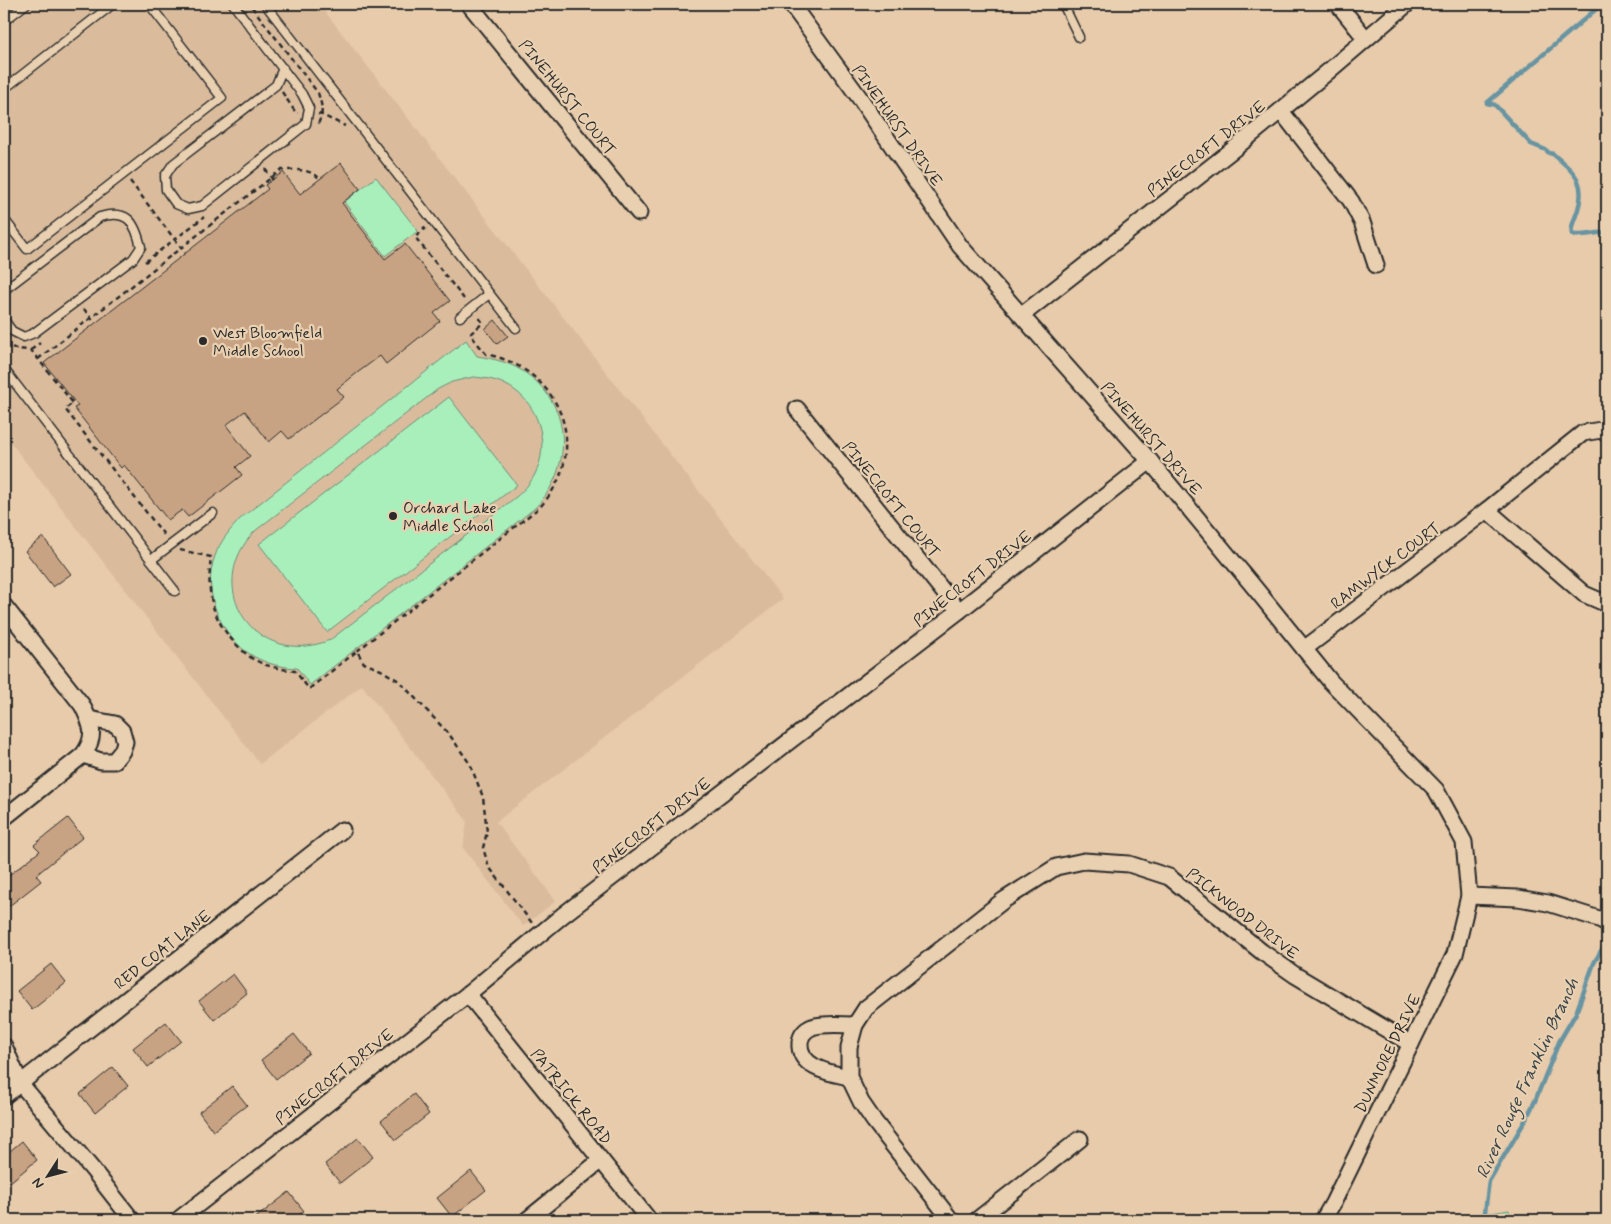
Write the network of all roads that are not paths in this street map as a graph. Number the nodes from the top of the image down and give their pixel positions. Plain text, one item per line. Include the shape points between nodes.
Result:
1 (26, 4) edge
2 (113, 4) edge
3 (149, 4) edge
4 (233, 4) edge
5 (264, 4) edge
6 (469, 4) edge
7 (791, 4) edge
8 (1063, 4) edge
9 (1338, 4) edge
10 (1407, 4) edge
11 (4, 21) edge
12 (1079, 37) dead end
13 (1366, 39) junction
14 (282, 68) junction
15 (4, 89) edge
16 (1281, 111) junction
17 (639, 213) dead end
18 (4, 219) edge
19 (1376, 265) dead end
20 (4, 290) edge
21 (489, 294) junction
22 (1022, 315) junction
23 (460, 317) dead end
24 (4, 320) edge
25 (516, 328) dead end
26 (4, 369) edge
27 (798, 409) dead end
28 (1607, 434) edge
29 (1150, 461) junction
30 (1487, 510) junction
31 (213, 513) dead end
32 (151, 560) junction
33 (175, 591) dead end
34 (1607, 604) edge
35 (4, 606) edge
36 (958, 611) junction
37 (1304, 649) junction
38 (89, 719) junction
39 (83, 755) junction
40 (4, 818) edge
41 (342, 830) dead end
42 (1470, 896) junction
43 (1607, 923) edge
44 (468, 994) junction
45 (854, 1025) junction
46 (1411, 1044) junction
47 (4, 1046) edge
48 (849, 1077) junction
49 (20, 1083) junction
50 (4, 1096) edge
51 (1080, 1139) dead end
52 (601, 1160) junction
53 (132, 1220) edge
54 (178, 1220) edge
55 (527, 1220) edge
56 (650, 1220) edge
57 (951, 1220) edge
58 (977, 1220) edge
59 (1323, 1220) edge

1 - 11 lane
2 - 15 lane
3 - 18 lane via 222,98 28,249
4 - 14 lane
5 - 21 lane
6 - 17 street, PINEHURST COURT
7 - 22 street, PINEHURST DRIVE via 960,246
8 - 12 lane
9 - 13 street
10 - 13 street, PINECROFT DRIVE
13 - 16 street, PINECROFT DRIVE
14 - 14 lane via 309,108 306,124 202,206 188,210 176,204 166,190 165,176 173,164 276,84
16 - 19 street via 1351,201 1362,222
16 - 22 street, PINECROFT DRIVE
20 - 24 lane via 100,217 113,213 128,218 137,231 141,247 133,259 34,333 24,337 12,331
21 - 23 lane
21 - 25 lane
22 - 29 street, PINEHURST DRIVE
26 - 32 lane
27 - 36 street, PINECROFT COURT
28 - 30 street, RAMWYCK COURT via 1601,430 1583,433
29 - 36 street, PINECROFT DRIVE
29 - 37 street, PINEHURST DRIVE
30 - 34 street via 1584,594
30 - 37 street, RAMWYCK COURT
31 - 32 lane
32 - 33 lane
35 - 38 street via 82,705
36 - 44 street, PINECROFT DRIVE
37 - 42 street, PINEHURST DRIVE via 1331,682 1436,790 1464,842
38 - 39 street via 92,735 90,746
38 - 39 street via 115,724 122,731 125,742 114,761
39 - 40 street
41 - 49 street, RED COAT LANE
42 - 43 street via 1548,903
42 - 46 street, DUNMORE DRIVE via 1455,954
44 - 52 street, PATRICK ROAD
44 - 54 street, PINECROFT DRIVE
45 - 46 street, PICKWOOD DRIVE via 866,1008 1004,900 1056,866 1084,861 1129,864 1169,877 1295,975
45 - 48 street, PICKWOOD DRIVE via 849,1047
45 - 48 street via 811,1028 803,1033 800,1042 802,1054 816,1068
46 - 59 street, DUNMORE DRIVE
47 - 49 street
48 - 57 street, PICKWOOD DRIVE via 861,1102
49 - 50 street, RED COAT LANE
49 - 53 street
51 - 58 street
52 - 55 street
52 - 56 street, PATRICK ROAD

